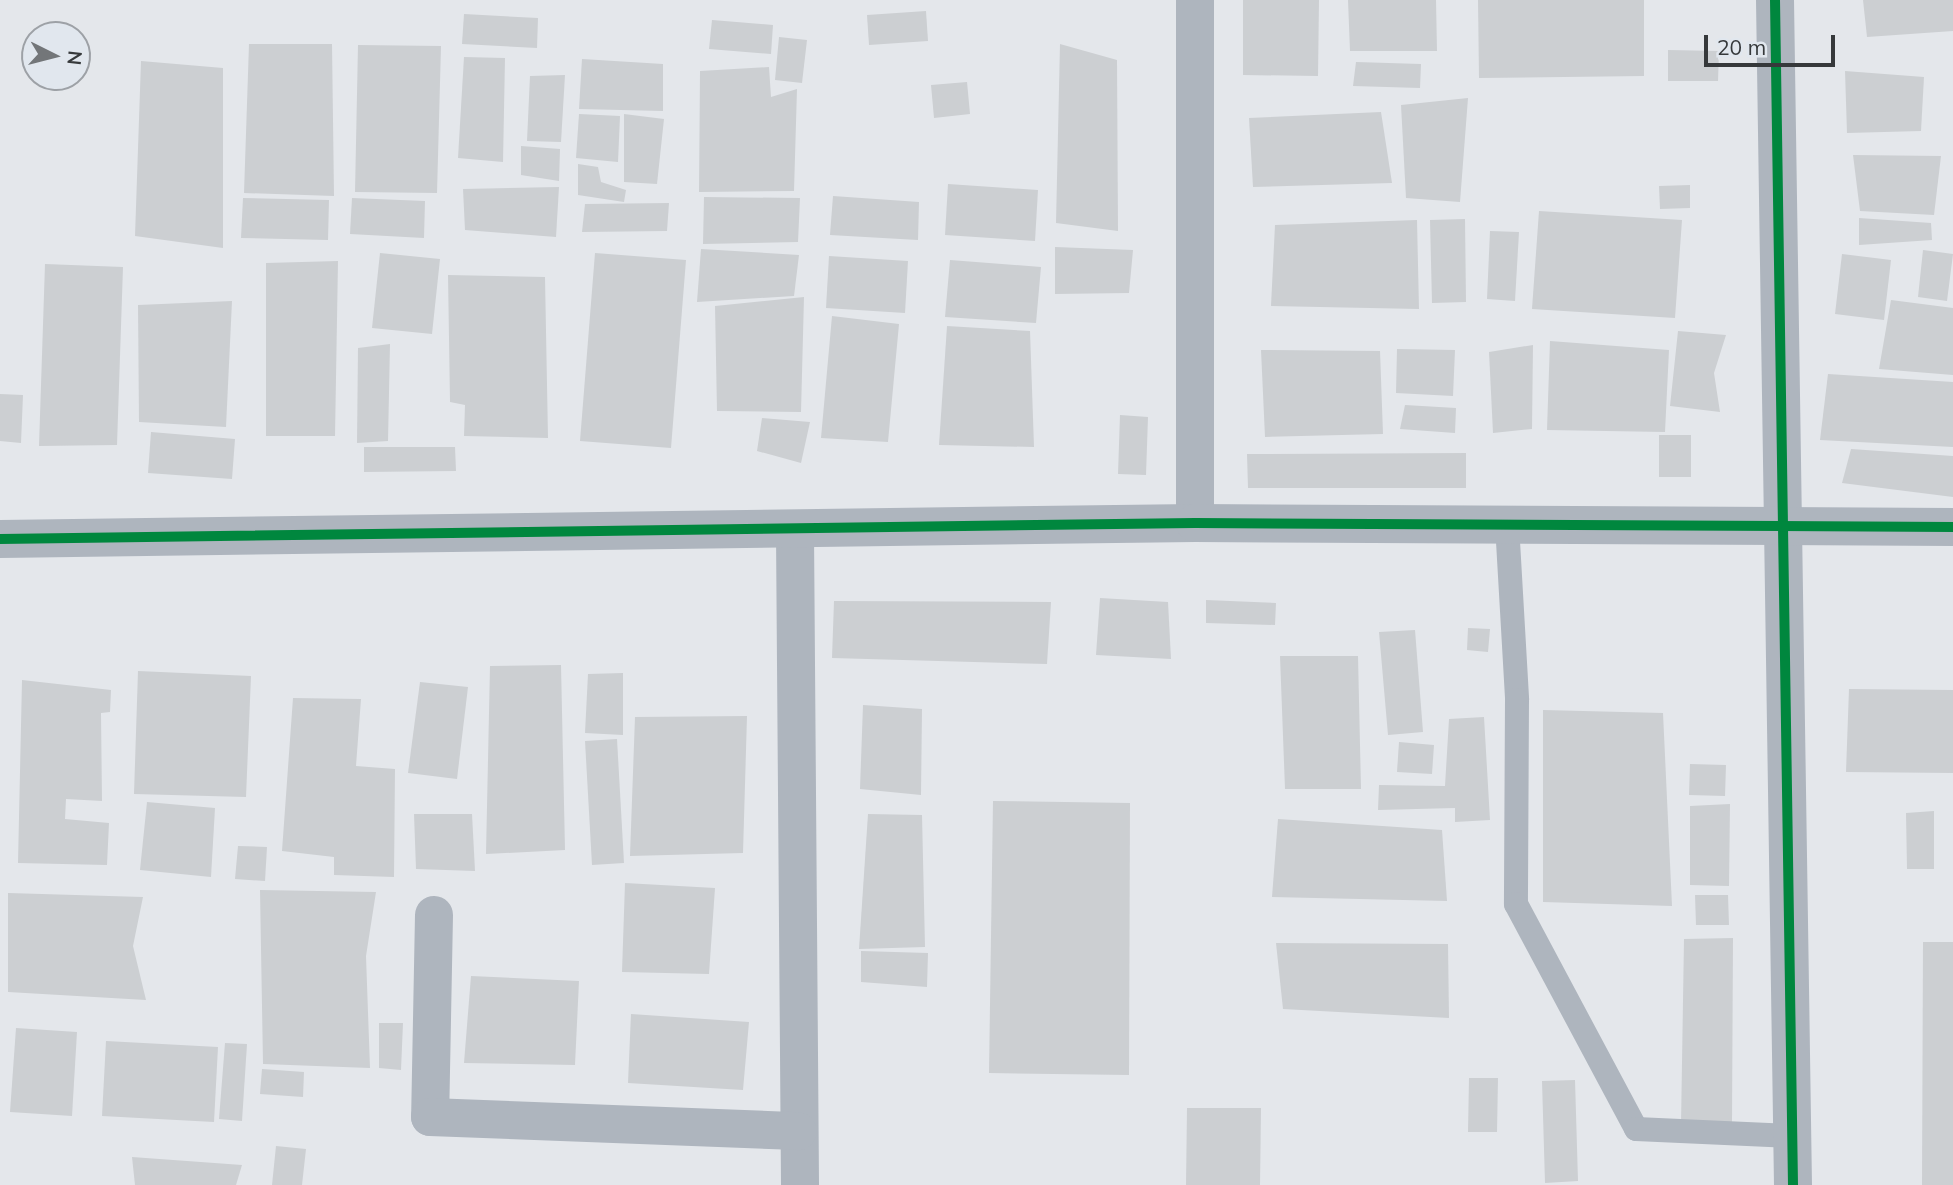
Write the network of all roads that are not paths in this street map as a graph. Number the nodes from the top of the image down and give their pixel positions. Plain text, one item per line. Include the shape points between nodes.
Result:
1 (1195, 0) edge
2 (1775, 0) edge
3 (1195, 523) junction
4 (1780, 523) junction
5 (1507, 524) junction
6 (1953, 527) edge
7 (795, 533) junction
8 (0, 539) edge
9 (434, 915) dead end
10 (798, 1131) junction
11 (1793, 1136) junction
12 (800, 1185) edge
13 (1793, 1185) edge

1 - 3 street
2 - 4 street
3 - 5 street
3 - 7 street
4 - 5 street
4 - 6 street
4 - 11 street
5 - 11 lane via 1517,700 1516,904 1636,1129
7 - 8 street
7 - 10 street
9 - 10 street via 430,1117
10 - 12 street
11 - 13 street

